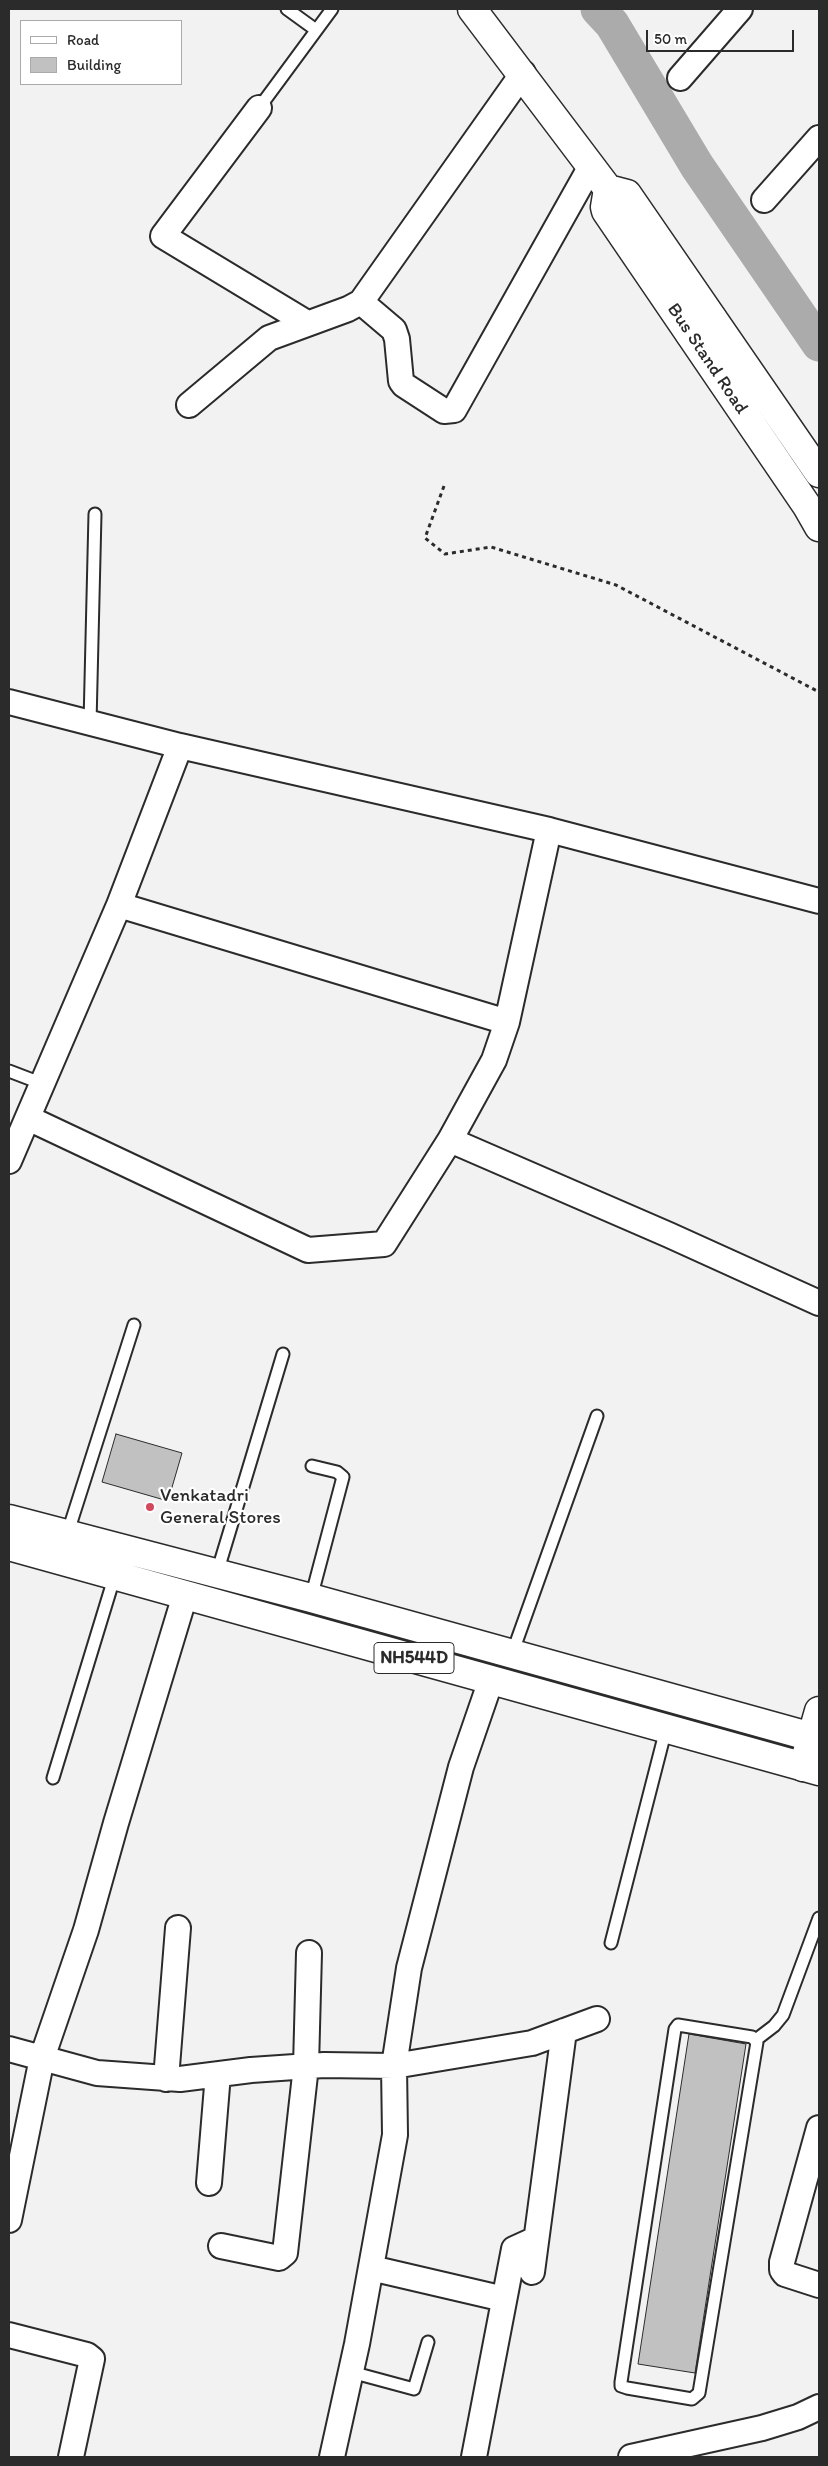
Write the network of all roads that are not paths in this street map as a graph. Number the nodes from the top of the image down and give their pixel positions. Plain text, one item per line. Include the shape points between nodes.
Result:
1 (287, 9) edge
2 (332, 9) edge
3 (472, 9) edge
4 (740, 9) edge
5 (316, 30) junction
6 (523, 74) junction
7 (680, 78) dead end
8 (259, 108) joint
9 (819, 138) edge
10 (591, 166) junction
11 (608, 189) junction
12 (764, 200) dead end
13 (361, 302) junction
14 (712, 318) junction
15 (307, 323) junction
16 (690, 334) junction
17 (189, 405) dead end
18 (819, 473) edge
19 (815, 510) edge
20 (94, 514) dead end
21 (9, 702) edge
22 (90, 723) junction
23 (180, 746) junction
24 (549, 830) junction
25 (819, 901) edge
26 (119, 905) junction
27 (507, 1022) junction
28 (9, 1071) edge
29 (43, 1084) junction
30 (28, 1118) junction
31 (450, 1140) junction
32 (9, 1161) edge
33 (819, 1303) edge
34 (134, 1325) dead end
35 (283, 1354) dead end
36 (597, 1416) dead end
37 (312, 1466) dead end
38 (9, 1519) edge
39 (66, 1535) junction
40 (9, 1546) edge
41 (217, 1573) junction
42 (115, 1575) junction
43 (185, 1594) junction
44 (311, 1598) junction
45 (512, 1654) junction
46 (491, 1680) junction
47 (666, 1729) junction
48 (817, 1729) edge
49 (811, 1769) edge
50 (54, 1778) dead end
51 (819, 1918) edge
52 (178, 1928) dead end
53 (611, 1943) dead end
54 (308, 1953) dead end
55 (597, 2019) dead end
56 (564, 2031) junction
57 (757, 2039) junction
58 (9, 2049) edge
59 (42, 2058) junction
60 (306, 2066) junction
61 (394, 2066) junction
62 (218, 2074) junction
63 (166, 2078) junction
64 (817, 2143) edge
65 (209, 2183) dead end
66 (9, 2220) edge
67 (536, 2240) junction
68 (221, 2246) dead end
69 (371, 2268) junction
70 (532, 2272) dead end
71 (819, 2285) edge
72 (504, 2299) junction
73 (9, 2335) edge
74 (428, 2342) dead end
75 (350, 2372) junction
76 (819, 2407) edge
77 (71, 2457) edge
78 (332, 2457) edge
79 (474, 2457) edge
80 (631, 2457) edge

1 - 5 lane
2 - 5 lane
3 - 6 main road, Bus Stand Road
4 - 7 street
5 - 8 lane
6 - 10 main road, Bus Stand Road
6 - 13 street
8 - 15 street via 163,236
9 - 12 street
10 - 11 main road, Bus Stand Road
10 - 13 street via 454,410 444,411 400,381 394,330
11 - 14 main road, Bus Stand Road via 626,194
11 - 16 main road, Bus Stand Road via 606,211
13 - 15 street
14 - 16 main road
14 - 18 main road, Bus Stand Road
15 - 17 street via 269,338
16 - 19 main road, Bus Stand Road
20 - 22 lane
21 - 22 street
22 - 23 street
23 - 24 street
23 - 26 street
24 - 25 street
24 - 27 street
26 - 27 street
26 - 29 street
27 - 31 street via 494,1060
28 - 29 lane
29 - 30 street
30 - 31 street via 308,1250 384,1244
30 - 32 street
31 - 33 street
34 - 39 lane
35 - 41 lane
36 - 45 lane
37 - 44 lane via 337,1472 343,1477
38 - 39 main road, NH544D
39 - 41 main road, NH544D
40 - 42 main road, NH544D
41 - 44 main road, NH544D
42 - 43 main road, NH544D
42 - 50 lane
43 - 46 main road, NH544D
43 - 59 street via 86,1930
44 - 45 main road, NH544D
45 - 48 main road, NH544D
46 - 47 main road, NH544D
46 - 61 street via 461,1767 409,1968
47 - 49 main road, NH544D
47 - 53 lane
48 - 49 main road
51 - 57 lane via 783,2015
52 - 63 street
54 - 60 street
55 - 56 street
56 - 61 street via 532,2043
56 - 67 street
57 - 57 lane via 700,2393 692,2399 623,2387 620,2382 675,2027 679,2025
58 - 59 street
59 - 63 street via 97,2073
59 - 66 street
60 - 61 street
60 - 62 street
60 - 68 street via 285,2253 279,2258
61 - 69 street via 395,2135
62 - 63 street
62 - 65 street
64 - 71 street via 782,2270 785,2274
67 - 70 street
67 - 72 street via 514,2249
69 - 72 street
69 - 75 street
72 - 79 street
73 - 77 street via 92,2359
74 - 75 lane via 414,2389
75 - 78 street
76 - 80 street via 762,2428

